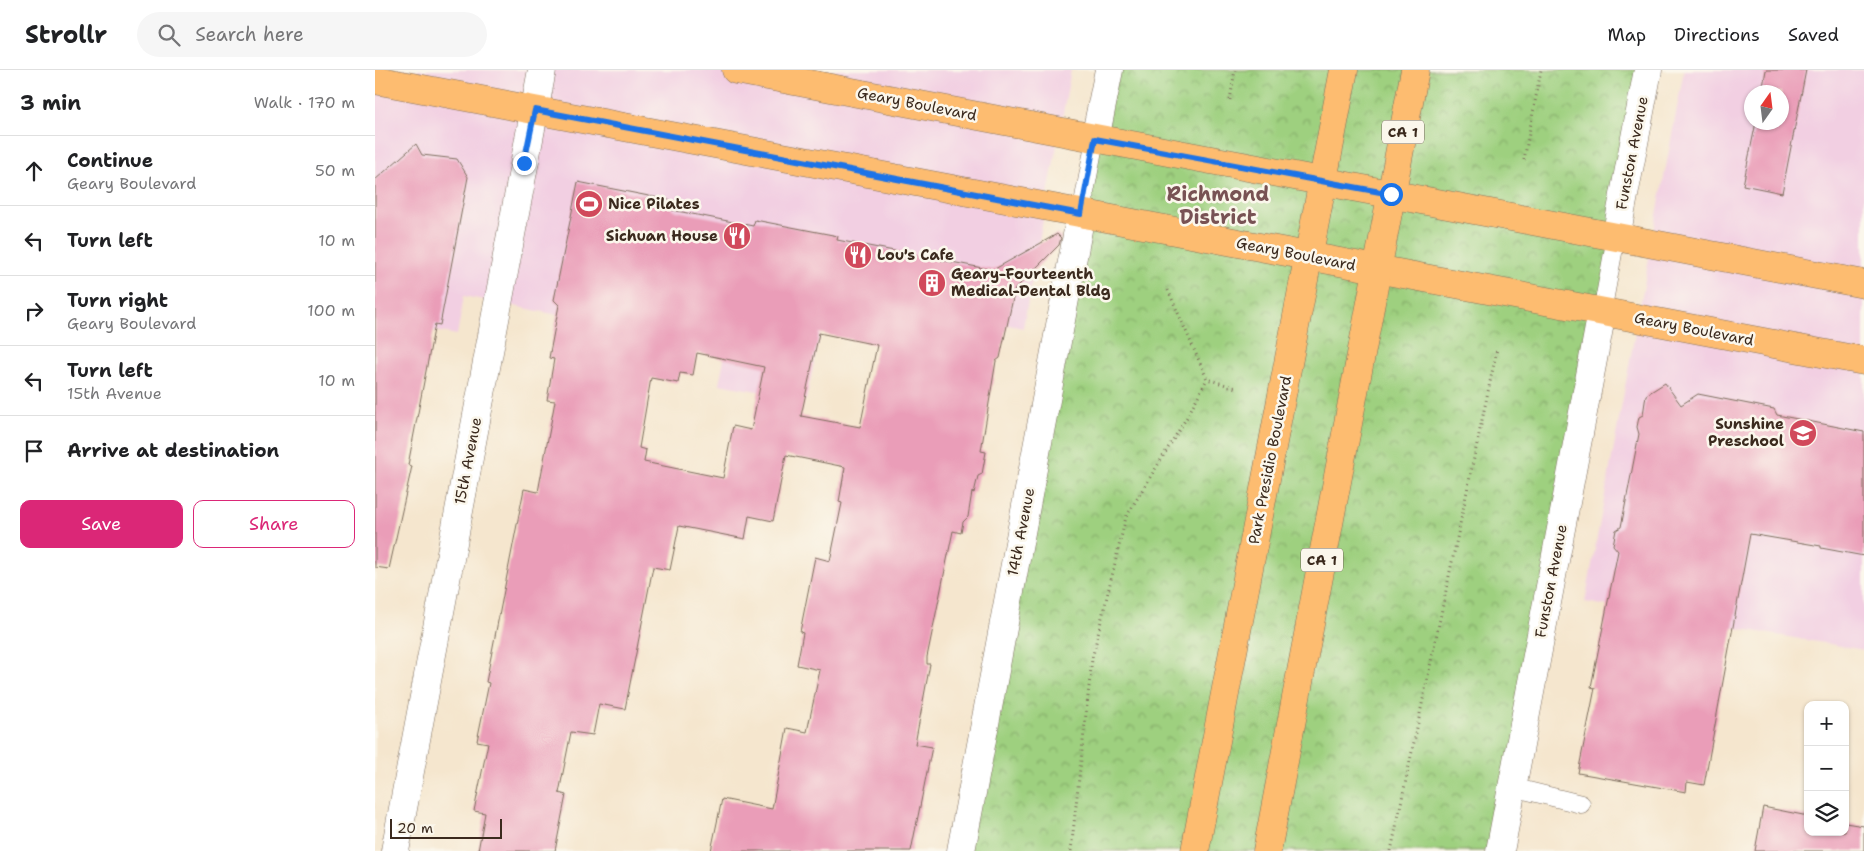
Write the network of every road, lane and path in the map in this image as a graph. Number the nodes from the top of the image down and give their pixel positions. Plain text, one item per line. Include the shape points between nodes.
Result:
1 (542, 70) edge
2 (736, 70) edge
3 (1109, 70) edge
4 (1235, 70) edge
5 (1344, 70) edge
6 (1415, 70) edge
7 (1541, 70) edge
8 (1648, 70) edge
9 (375, 80) edge
10 (1230, 100) dead end
11 (535, 110) junction
12 (1095, 139) junction
13 (1524, 160) dead end
14 (1322, 181) junction
15 (1391, 194) junction
16 (1081, 214) junction
17 (1616, 237) junction
18 (1308, 256) junction
19 (1377, 269) junction
20 (1864, 284) edge
21 (1168, 290) dead end
22 (1602, 312) junction
23 (1497, 349) dead end
24 (1864, 361) edge
25 (1207, 379) junction
26 (1236, 388) dead end
27 (1512, 787) junction
28 (1581, 804) dead end
29 (395, 851) edge
30 (961, 851) edge
31 (1071, 851) edge
32 (1195, 851) edge
33 (1267, 851) edge
34 (1391, 851) edge
35 (1500, 851) edge

1 - 11 street, 15th Avenue
2 - 12 main road, Geary Boulevard
3 - 12 street
4 - 10 path
5 - 14 main road, Park Presidio Boulevard
6 - 15 main road, CA 1
7 - 13 path
8 - 17 street, Funston Avenue
9 - 11 main road, Geary Boulevard
11 - 16 main road, Geary Boulevard
11 - 29 street, 15th Avenue
12 - 14 main road, Geary Boulevard
12 - 16 lane
14 - 15 main road, Geary Boulevard
14 - 18 main road, Park Presidio Boulevard
15 - 17 main road, Geary Boulevard
15 - 19 main road, CA 1
16 - 18 main road, Geary Boulevard
16 - 30 street, 14th Avenue
17 - 20 main road, Geary Boulevard
17 - 22 lane
18 - 19 main road, Geary Boulevard
18 - 32 main road, Park Presidio Boulevard
19 - 22 main road, Geary Boulevard
19 - 33 main road, CA 1
21 - 25 path
22 - 24 main road, Geary Boulevard
22 - 27 street, Funston Avenue
23 - 34 path
25 - 26 path
25 - 31 path via 1125,517 1092,659
27 - 28 lane
27 - 35 street, Funston Avenue

